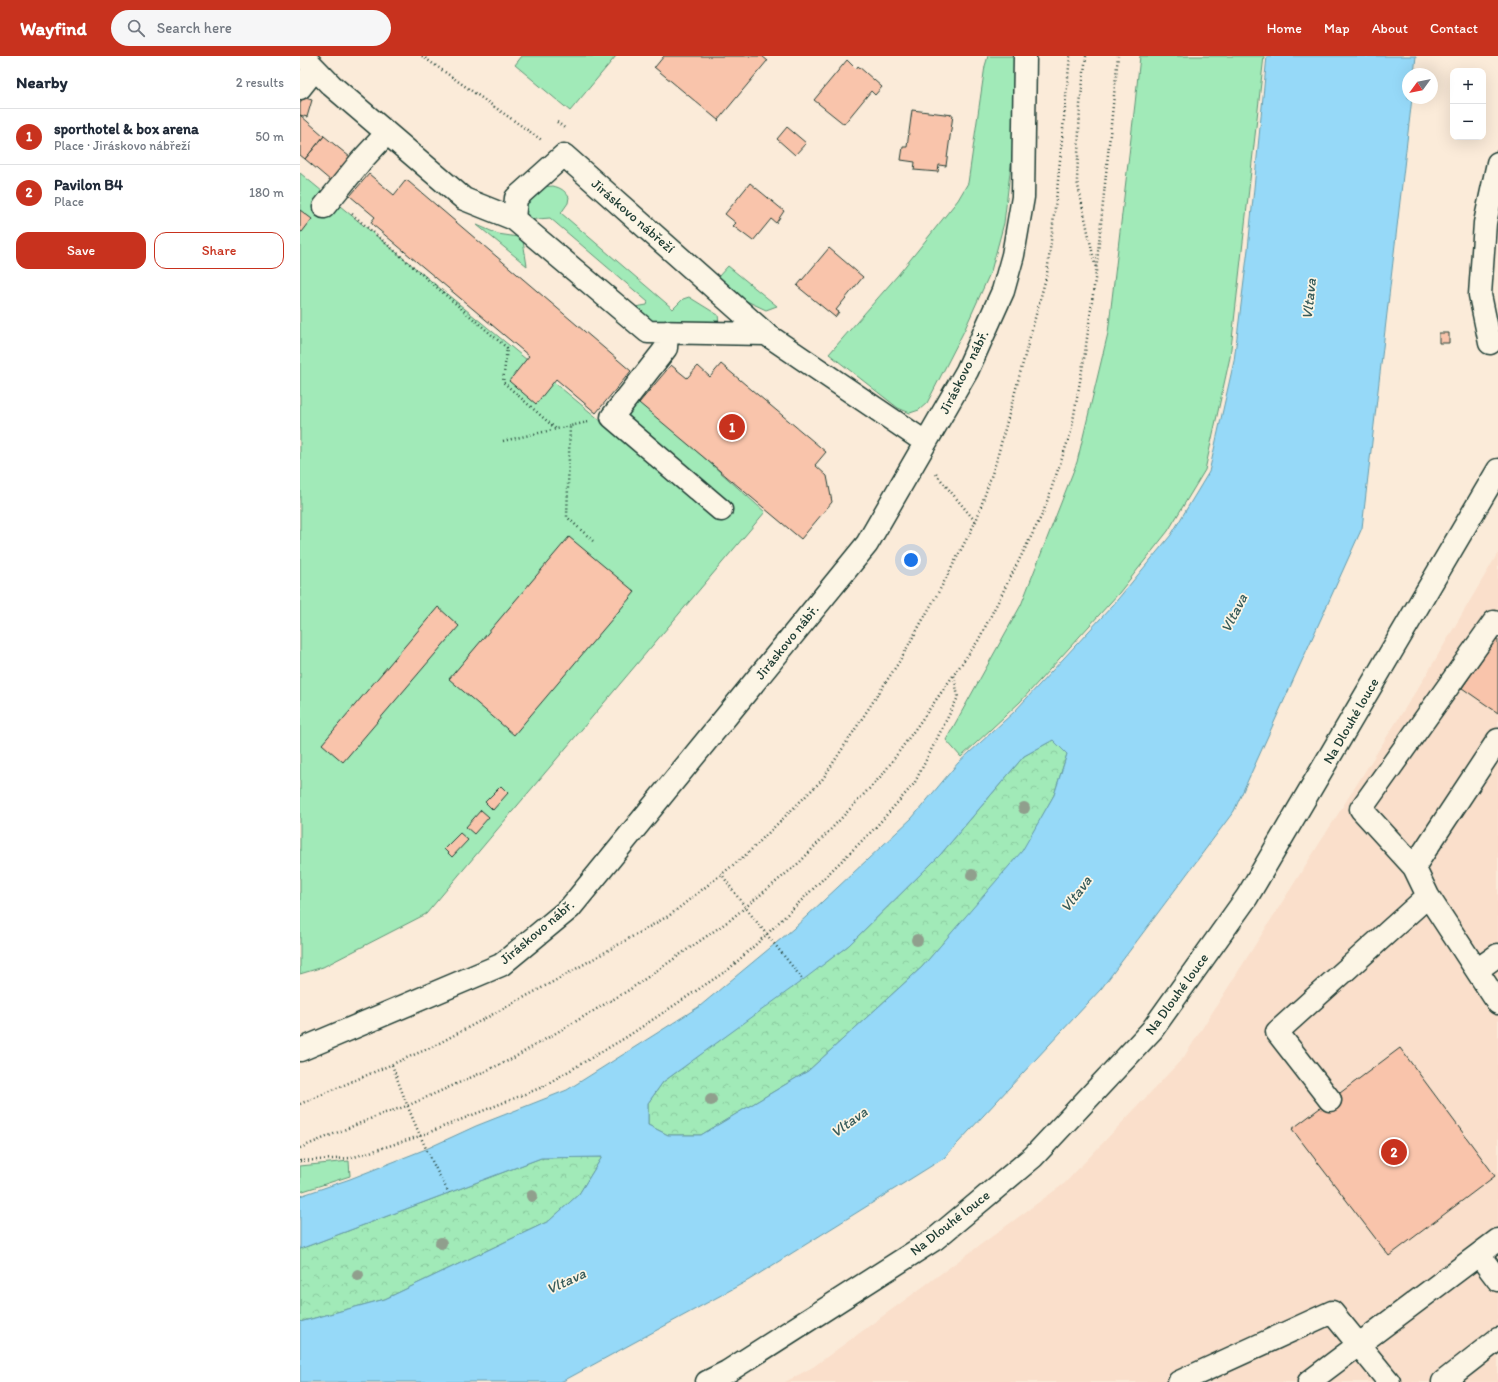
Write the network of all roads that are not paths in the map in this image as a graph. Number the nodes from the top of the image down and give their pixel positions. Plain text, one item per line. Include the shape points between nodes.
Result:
1 (1026, 56) edge
2 (309, 62) edge
3 (300, 88) edge
4 (387, 133) junction
5 (1498, 163) edge
6 (328, 202) road end
7 (514, 219) junction
8 (667, 332) junction
9 (766, 334) junction
10 (1490, 342) dead end
11 (922, 448) junction
12 (1498, 470) edge
13 (721, 510) dead end
14 (1498, 625) edge
15 (1498, 740) edge
16 (1414, 867) junction
17 (1428, 896) junction
18 (1498, 956) edge
19 (1477, 970) junction
20 (1498, 1003) edge
21 (300, 1050) edge
22 (1330, 1100) dead end
23 (1498, 1240) edge
24 (1479, 1255) junction
25 (1498, 1280) edge
26 (1498, 1340) edge
27 (1360, 1344) junction
28 (1449, 1380) edge
29 (707, 1382) edge
30 (1179, 1382) edge
31 (1310, 1382) edge
32 (1389, 1382) edge

1 - 11 street, Jiráskovo nábř. via 1023,197 1013,255 1002,291 970,364
2 - 3 street
2 - 4 street via 331,85
4 - 6 street
4 - 7 street via 464,199
5 - 10 street via 1485,223 1480,295
7 - 8 street via 648,332
7 - 9 street, Jiráskovo nábřeží via 516,198 564,155
8 - 9 street
8 - 13 street via 666,348 612,417
9 - 11 street, Jiráskovo nábřeží
11 - 21 street, Jiráskovo nábř. via 866,544 570,908 500,965
12 - 29 street, Na Dlouhé louce via 1247,897 1152,1030 1033,1157 935,1239 727,1372
14 - 16 street via 1494,622 1361,809
15 - 16 street
16 - 17 street
17 - 19 street
17 - 22 street via 1278,1032
18 - 19 street
19 - 20 street
23 - 24 street
24 - 25 street
24 - 27 street
26 - 28 street
27 - 30 street via 1332,1312
27 - 31 street
27 - 32 street

